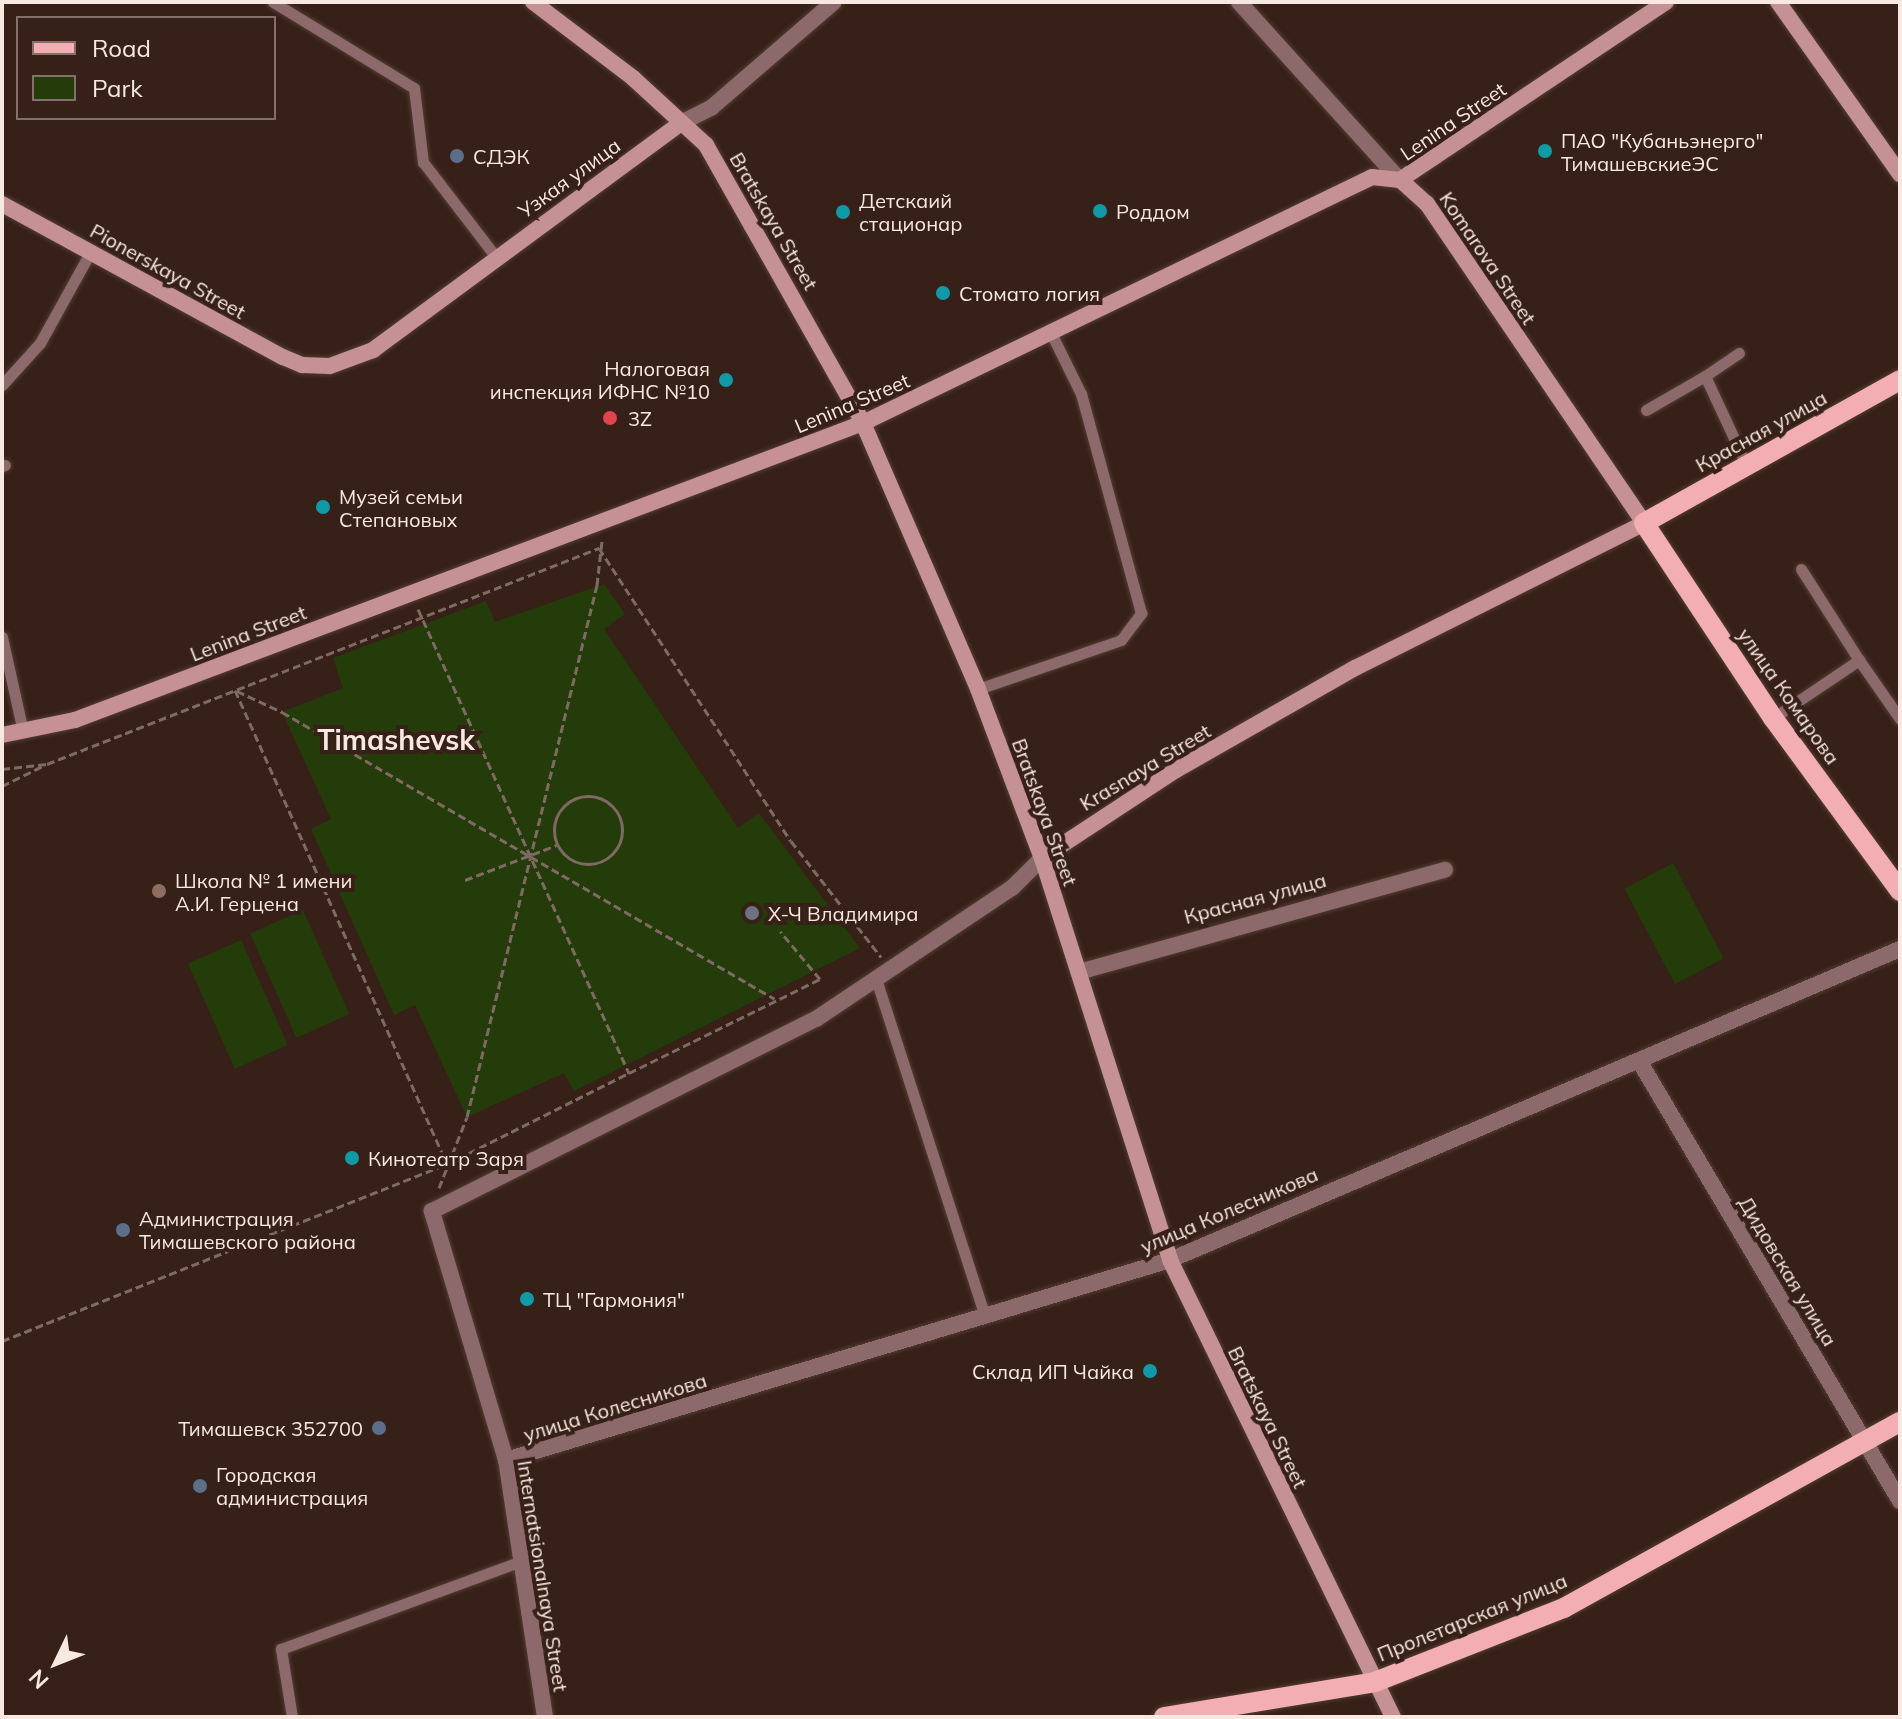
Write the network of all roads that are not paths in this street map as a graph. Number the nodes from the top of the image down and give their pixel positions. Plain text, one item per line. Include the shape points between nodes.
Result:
1 (273, 2) edge
2 (533, 2) edge
3 (834, 2) edge
4 (1239, 2) edge
5 (1666, 2) edge
6 (1778, 2) edge
7 (681, 123) junction
8 (1900, 174) edge
9 (1400, 180) junction
10 (2, 204) edge
11 (91, 251) junction
12 (496, 257) junction
13 (1051, 333) junction
14 (1739, 353) dead end
15 (316, 366) joint
16 (1705, 376) junction
17 (1900, 380) edge
18 (2, 385) edge
19 (1646, 410) dead end
20 (863, 423) junction
21 (1747, 466) junction
22 (1644, 523) junction
23 (1801, 569) dead end
24 (2, 637) edge
25 (1859, 660) junction
26 (978, 689) junction
27 (1773, 718) junction
28 (1900, 719) edge
29 (23, 732) junction
30 (2, 735) edge
31 (1042, 858) junction
32 (1445, 870) dead end
33 (1900, 891) edge
34 (1900, 949) edge
35 (1079, 972) junction
36 (883, 974) junction
37 (1641, 1064) junction
38 (432, 1211) joint
39 (1170, 1260) junction
40 (985, 1316) junction
41 (1900, 1422) edge
42 (1867, 1441) junction
43 (506, 1460) junction
44 (1900, 1501) edge
45 (521, 1561) junction
46 (1375, 1682) junction
47 (292, 1717) edge
48 (545, 1717) edge
49 (1164, 1717) edge
50 (1393, 1717) edge

1 - 12 lane via 414,88 423,162
2 - 7 main road, Bratskaya Street via 633,78
3 - 7 street, Узкая улица via 711,108
4 - 9 street, Komarova Street
5 - 9 main road, Lenina Street
6 - 8 main road
7 - 12 main road, Узкая улица
7 - 20 main road, Bratskaya Street via 724,171
9 - 13 main road, Lenina Street via 1372,177
9 - 22 main road, Komarova Street via 1427,204
10 - 11 main road, Pionerskaya Street
11 - 15 main road, Pionerskaya Street via 283,357
11 - 18 lane via 40,343
12 - 15 main road, Узкая улица via 373,350
13 - 20 main road, Lenina Street
13 - 26 lane via 1081,394 1141,613 1121,640
14 - 16 lane
16 - 19 lane
16 - 21 lane
17 - 21 main road, Красная улица
20 - 26 main road, Bratskaya Street
20 - 29 main road, Lenina Street via 75,720
21 - 22 main road, Красная улица
22 - 27 main road, улица Комарова
22 - 31 main road, Krasnaya Street via 1355,668 1176,770
23 - 25 lane
24 - 29 lane
25 - 27 lane
25 - 28 lane
26 - 31 main road, Bratskaya Street
27 - 33 main road, улица Комарова
29 - 30 main road, Lenina Street
31 - 35 main road, Bratskaya Street
31 - 36 street, Krasnaya Street via 1012,888
32 - 35 street, Красная улица
34 - 37 street, улица Колесникова
35 - 39 main road, Bratskaya Street
36 - 38 street, Krasnaya Street via 816,1019
36 - 40 lane
37 - 39 street, улица Колесникова via 1411,1155
37 - 42 street, Дидовская улица
38 - 43 street, Internatsionalnaya Street
39 - 40 street, улица Колесникова
39 - 46 main road, Bratskaya Street
40 - 43 street, улица Колесникова
41 - 42 main road, Пролетарская улица
42 - 44 street, Дидовская улица
42 - 46 main road, Пролетарская улица via 1564,1608
43 - 45 street, Internatsionalnaya Street
45 - 47 lane via 281,1649
45 - 48 street, Internatsionalnaya Street
46 - 49 main road, Пролетарская улица
46 - 50 main road, Bratskaya Street

